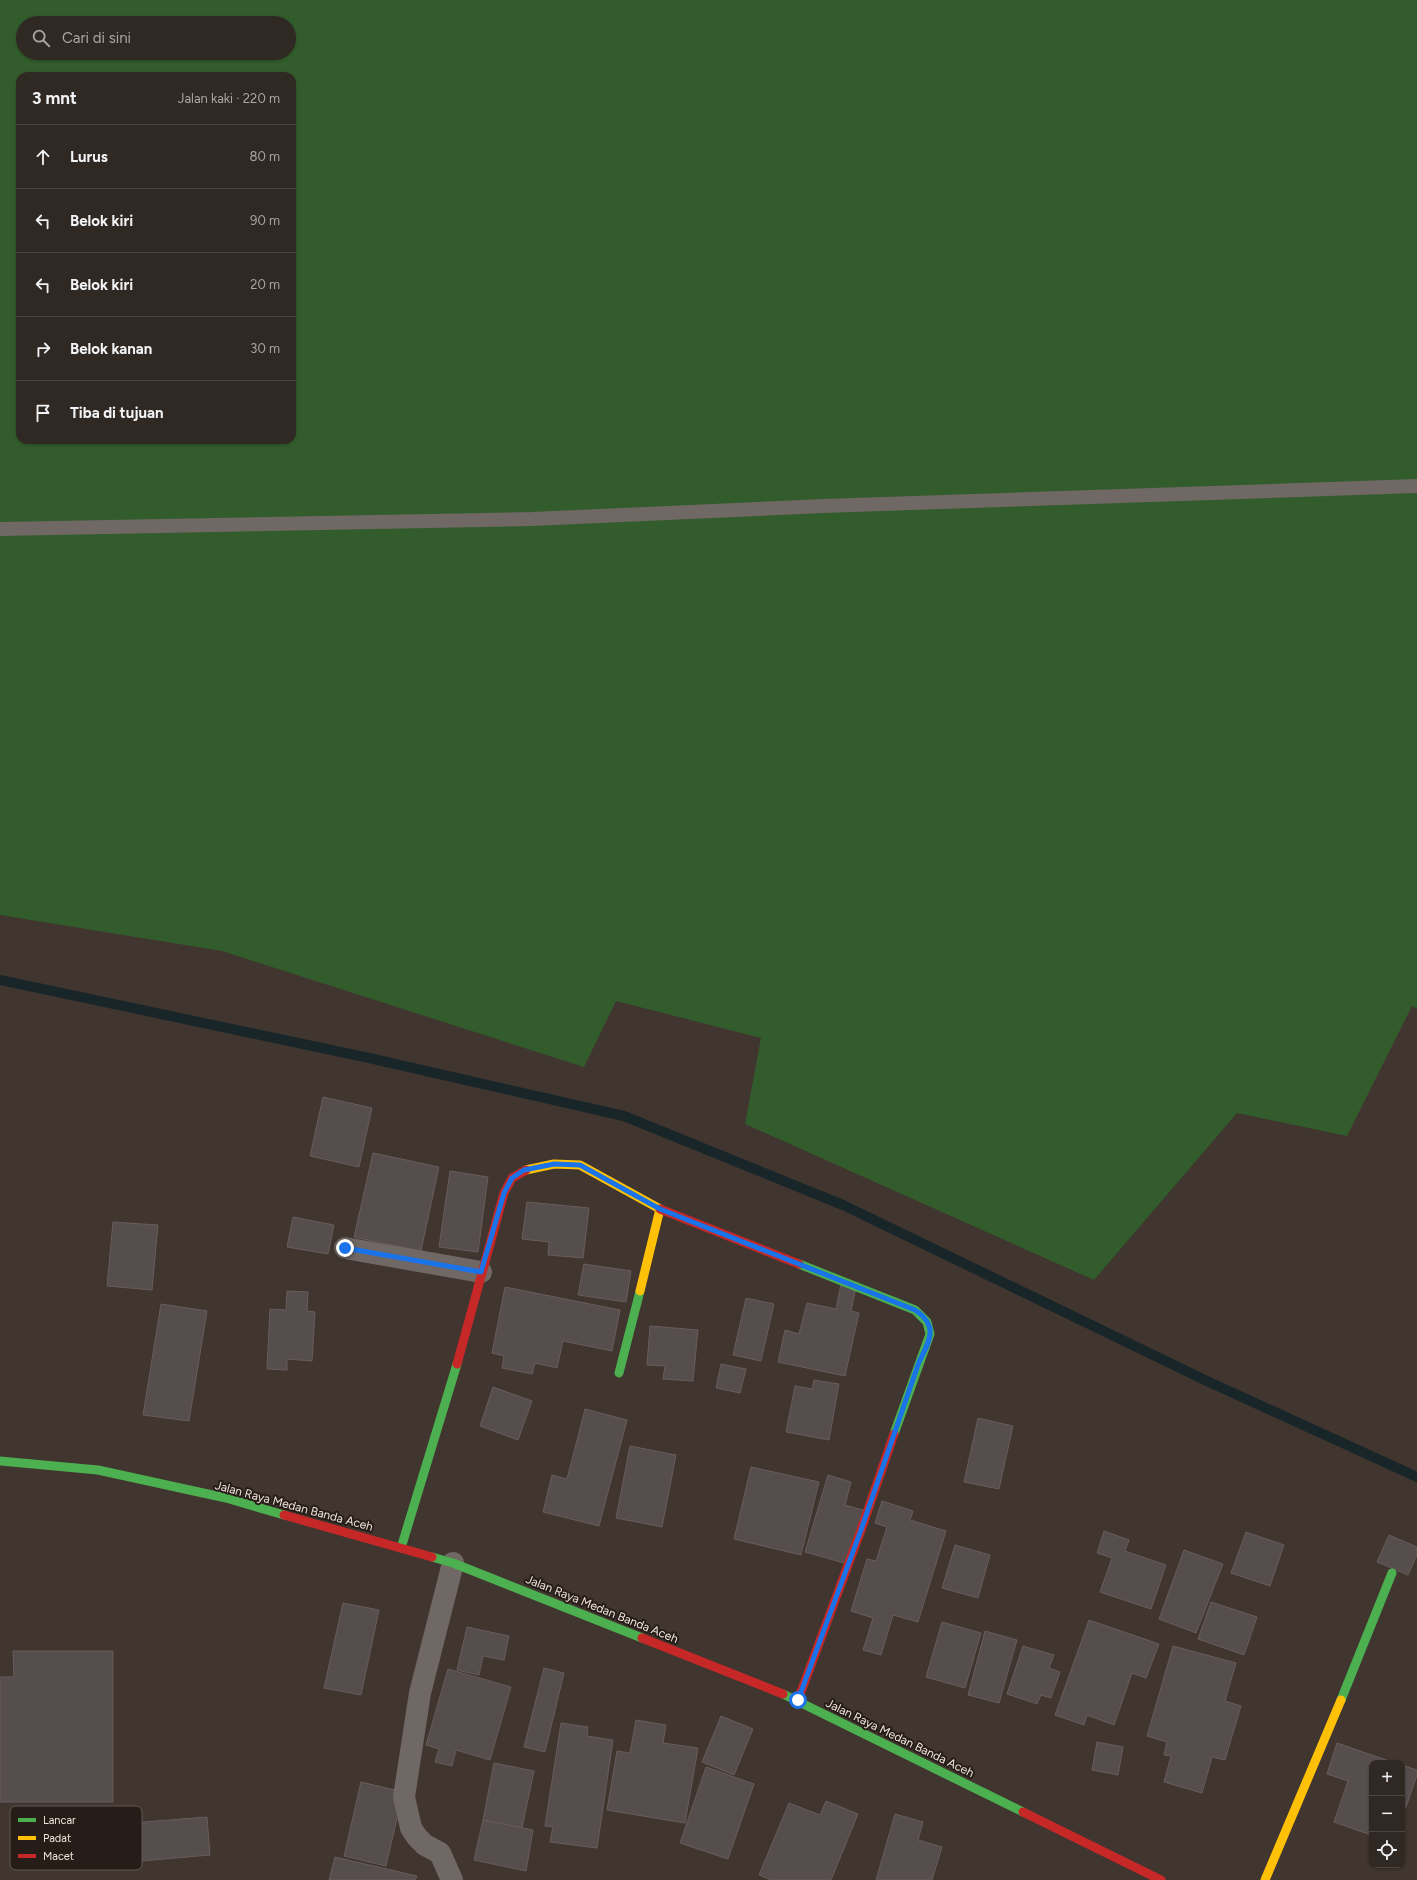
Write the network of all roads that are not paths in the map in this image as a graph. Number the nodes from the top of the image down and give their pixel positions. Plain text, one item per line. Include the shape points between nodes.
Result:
1 (1417, 486) edge
2 (0, 529) edge
3 (660, 1209) junction
4 (345, 1248) dead end
5 (481, 1272) junction
6 (619, 1373) dead end
7 (0, 1461) edge
8 (401, 1548) junction
9 (453, 1562) junction
10 (1392, 1573) dead end
11 (798, 1700) junction
12 (1150, 1878) edge
13 (452, 1880) edge
14 (1265, 1880) edge

1 - 2 lane via 823,506 532,519
3 - 5 main road via 580,1165 554,1164 524,1170 512,1178 504,1193
3 - 6 main road
3 - 11 main road via 915,1310 925,1317 930,1326 929,1342 919,1362 861,1530
4 - 5 street
5 - 8 main road via 461,1352
7 - 8 main road, Jalan Raya Medan Banda Aceh via 98,1470 226,1498
8 - 9 main road, Jalan Raya Medan Banda Aceh
9 - 11 main road, Jalan Raya Medan Banda Aceh
9 - 13 street via 420,1693 404,1797 411,1828 425,1845 440,1853
10 - 14 main road
11 - 12 main road, Jalan Raya Medan Banda Aceh

